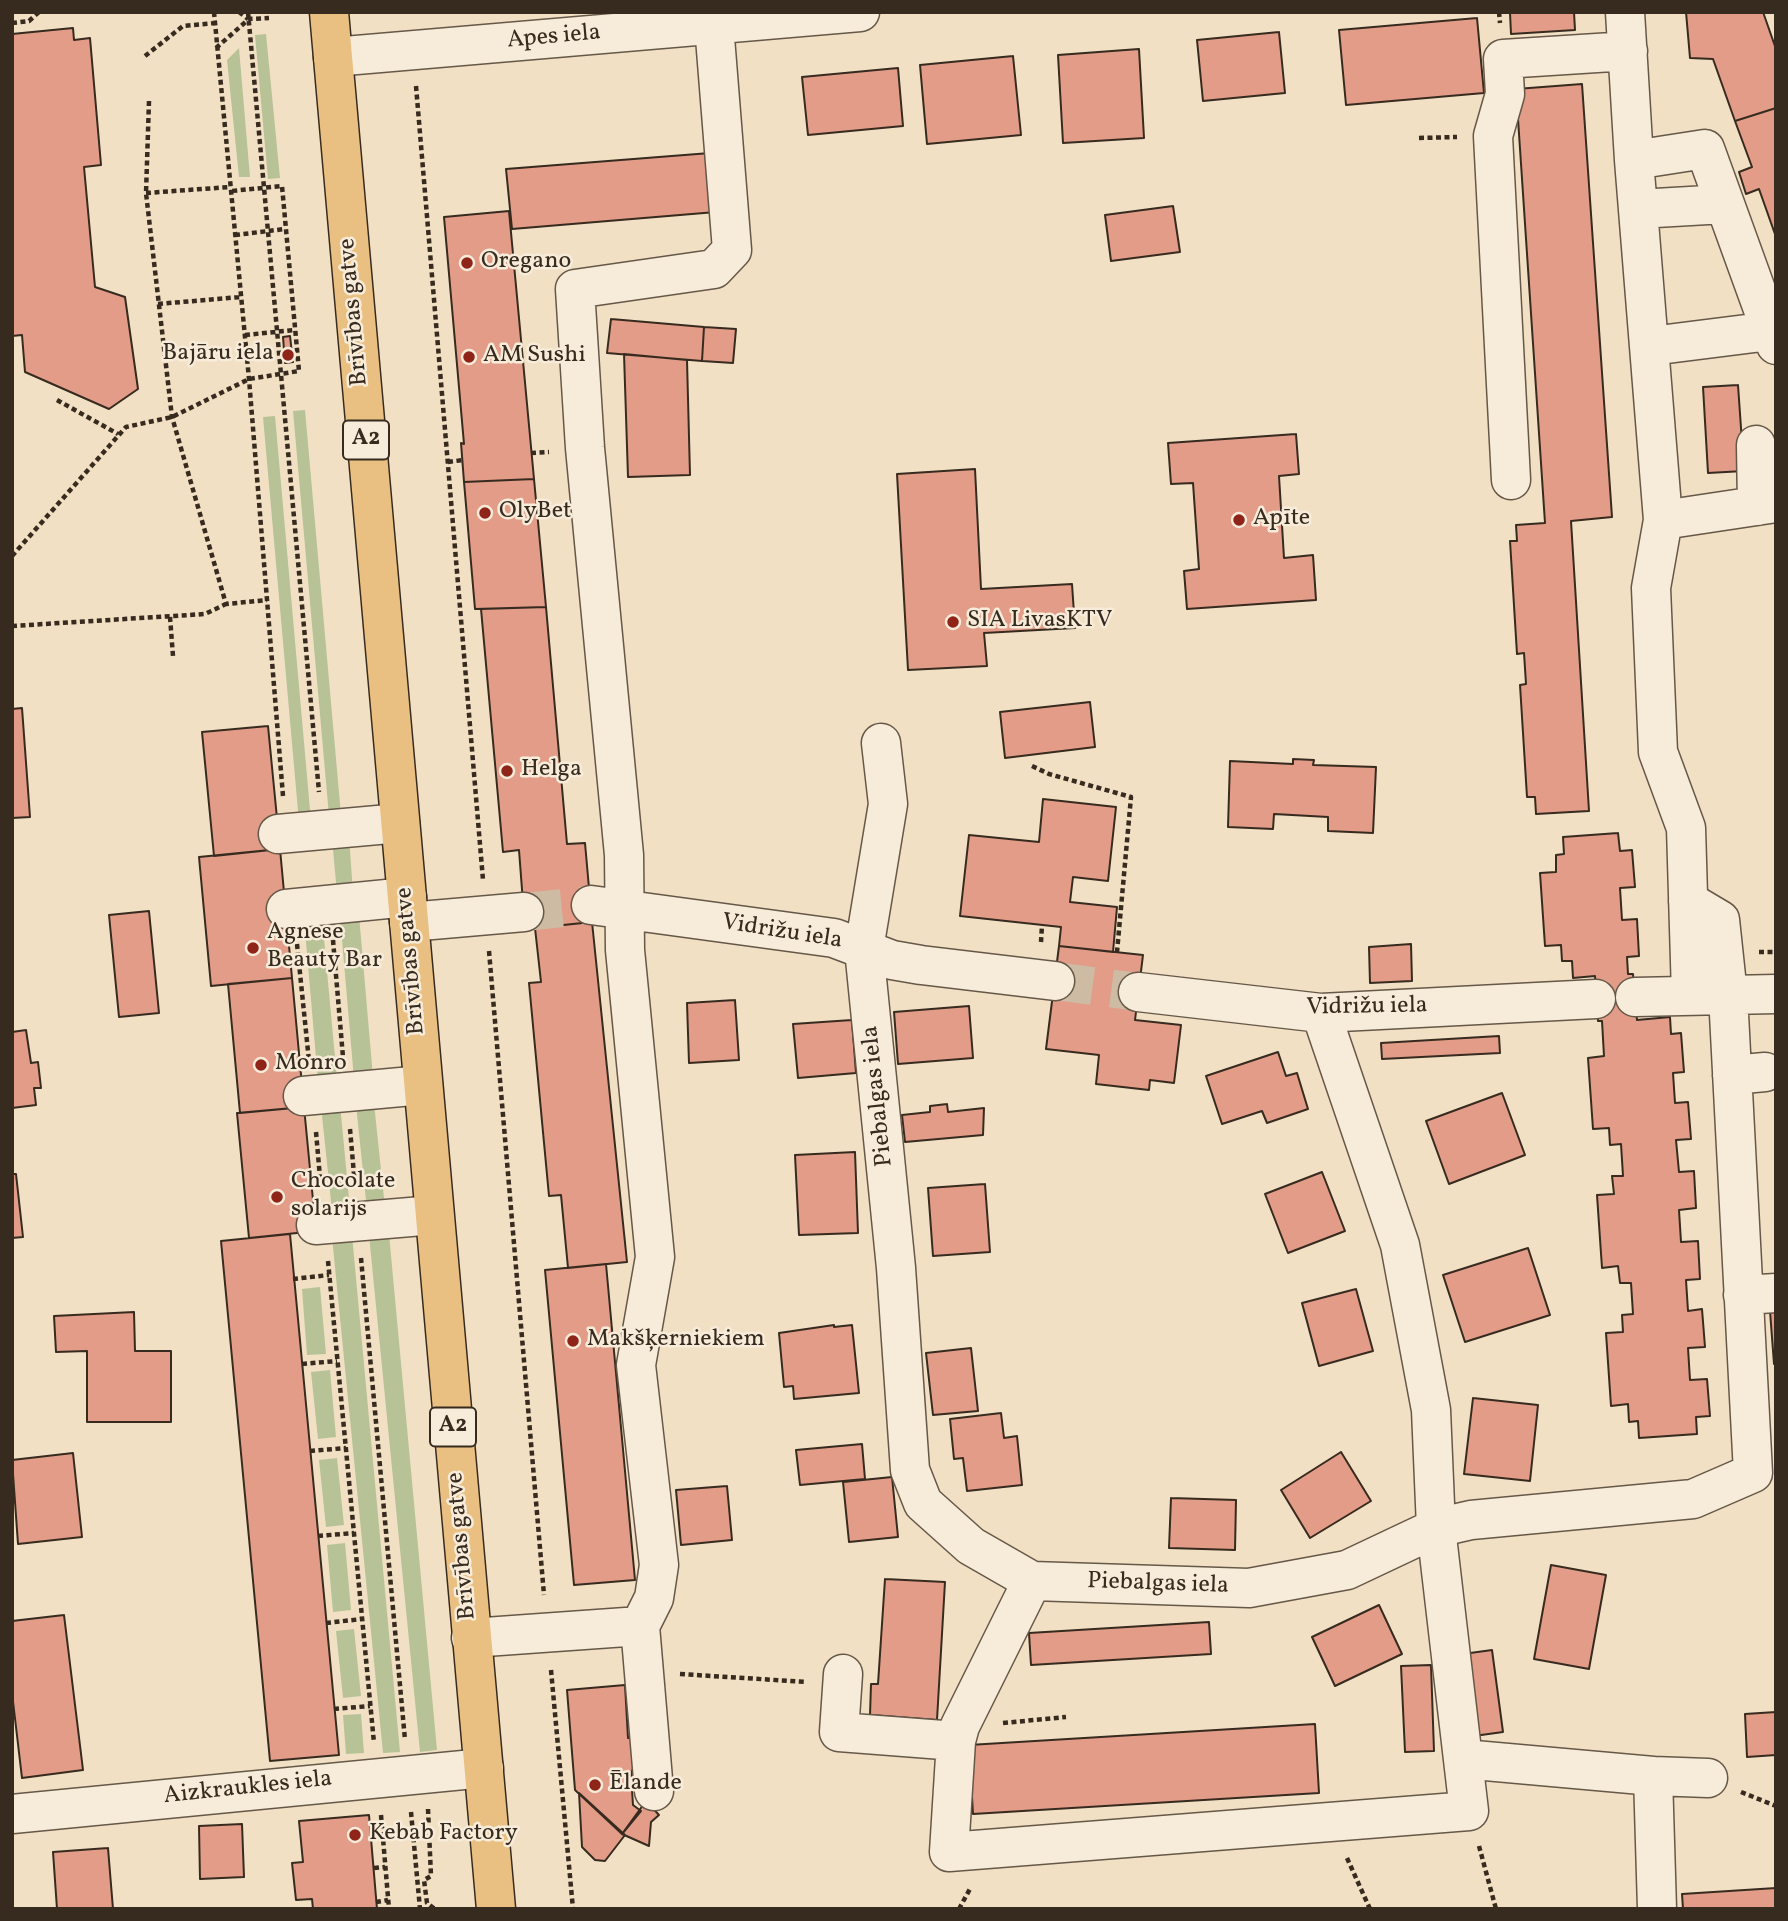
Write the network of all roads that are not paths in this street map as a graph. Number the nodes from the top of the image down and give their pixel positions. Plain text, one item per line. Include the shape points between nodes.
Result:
1 (329, 12) edge
2 (860, 12) edge
3 (1625, 12) edge
4 (727, 20) edge
5 (619, 22) edge
6 (502, 27) edge
7 (1628, 51) junction
8 (333, 57) junction
9 (1634, 160) junction
10 (1725, 204) junction
11 (1639, 209) junction
12 (1773, 338) edge
13 (1651, 346) junction
14 (1756, 445) dead end
15 (1511, 480) dead end
16 (1766, 505) edge
17 (1663, 520) junction
18 (881, 743) dead end
19 (400, 823) junction
20 (282, 833) road end
21 (1688, 901) junction
22 (608, 907) junction
23 (290, 908) road end
24 (408, 910) junction
25 (524, 912) tunnel mouth
26 (864, 949) junction
27 (1055, 981) tunnel mouth
28 (1138, 992) tunnel mouth
29 (1776, 994) edge
30 (1691, 995) junction
31 (1728, 995) junction
32 (1635, 997) dead end
33 (1596, 999) dead end
34 (1321, 1013) junction
35 (423, 1086) junction
36 (307, 1096) road end
37 (434, 1215) junction
38 (320, 1224) road end
39 (1760, 1294) edge
40 (1436, 1528) junction
41 (1032, 1581) junction
42 (640, 1626) junction
43 (471, 1638) junction
44 (843, 1679) road end
45 (958, 1733) junction
46 (1463, 1759) junction
47 (484, 1768) junction
48 (1653, 1776) junction
49 (1708, 1778) dead end
50 (654, 1791) dead end
51 (12, 1814) edge
52 (496, 1909) edge
53 (1657, 1909) edge

1 - 8 highway, Brīvības gatve / A2
2 - 4 street, Apes iela
3 - 7 street
4 - 5 street, Apes iela
4 - 22 street via 732,250 714,269 575,289 585,449 624,855
5 - 6 street, Apes iela
6 - 8 street, Apes iela via 413,51
7 - 9 street
7 - 15 street via 1503,59 1505,93 1493,136
8 - 19 highway, Brīvības gatve / A2
9 - 10 street via 1705,149
9 - 11 street
10 - 11 street
10 - 12 street
11 - 13 street
12 - 13 street
13 - 17 street
14 - 16 street
16 - 17 street
17 - 21 street via 1651,588 1658,752 1686,828
18 - 26 street, Piebalgas iela via 888,804
19 - 20 street
19 - 24 highway, Brīvības gatve / A2
21 - 30 street
21 - 31 street via 1720,920
22 - 26 street, Vidrižu iela via 834,938
22 - 42 street via 625,950 656,1257 636,1365 659,1565 654,1598
23 - 24 street
24 - 25 street via 486,918
24 - 35 highway, Brīvības gatve / A2
26 - 27 street, Vidrižu iela via 921,965
26 - 41 street, Piebalgas iela via 911,1470 923,1503 971,1546
28 - 34 street, Vidrižu iela
29 - 31 street
30 - 31 street
30 - 32 street
31 - 39 street via 1748,1073
33 - 34 street, Vidrižu iela
34 - 40 street via 1399,1245 1431,1410
35 - 36 street
35 - 37 highway, Brīvības gatve / A2
37 - 38 street
37 - 43 highway, Brīvības gatve / A2
39 - 40 street, Piebalgas iela via 1753,1473 1693,1499 1471,1520
40 - 41 street, Piebalgas iela via 1347,1570 1249,1588
40 - 46 street
41 - 45 street
42 - 43 street
42 - 50 street
43 - 47 highway, Brīvības gatve / A2
44 - 45 street via 839,1732
45 - 46 street via 949,1852 1469,1811
46 - 48 street
47 - 51 street, Aizkraukles iela
47 - 52 highway, Brīvības gatve / A2
48 - 49 street
48 - 53 street

